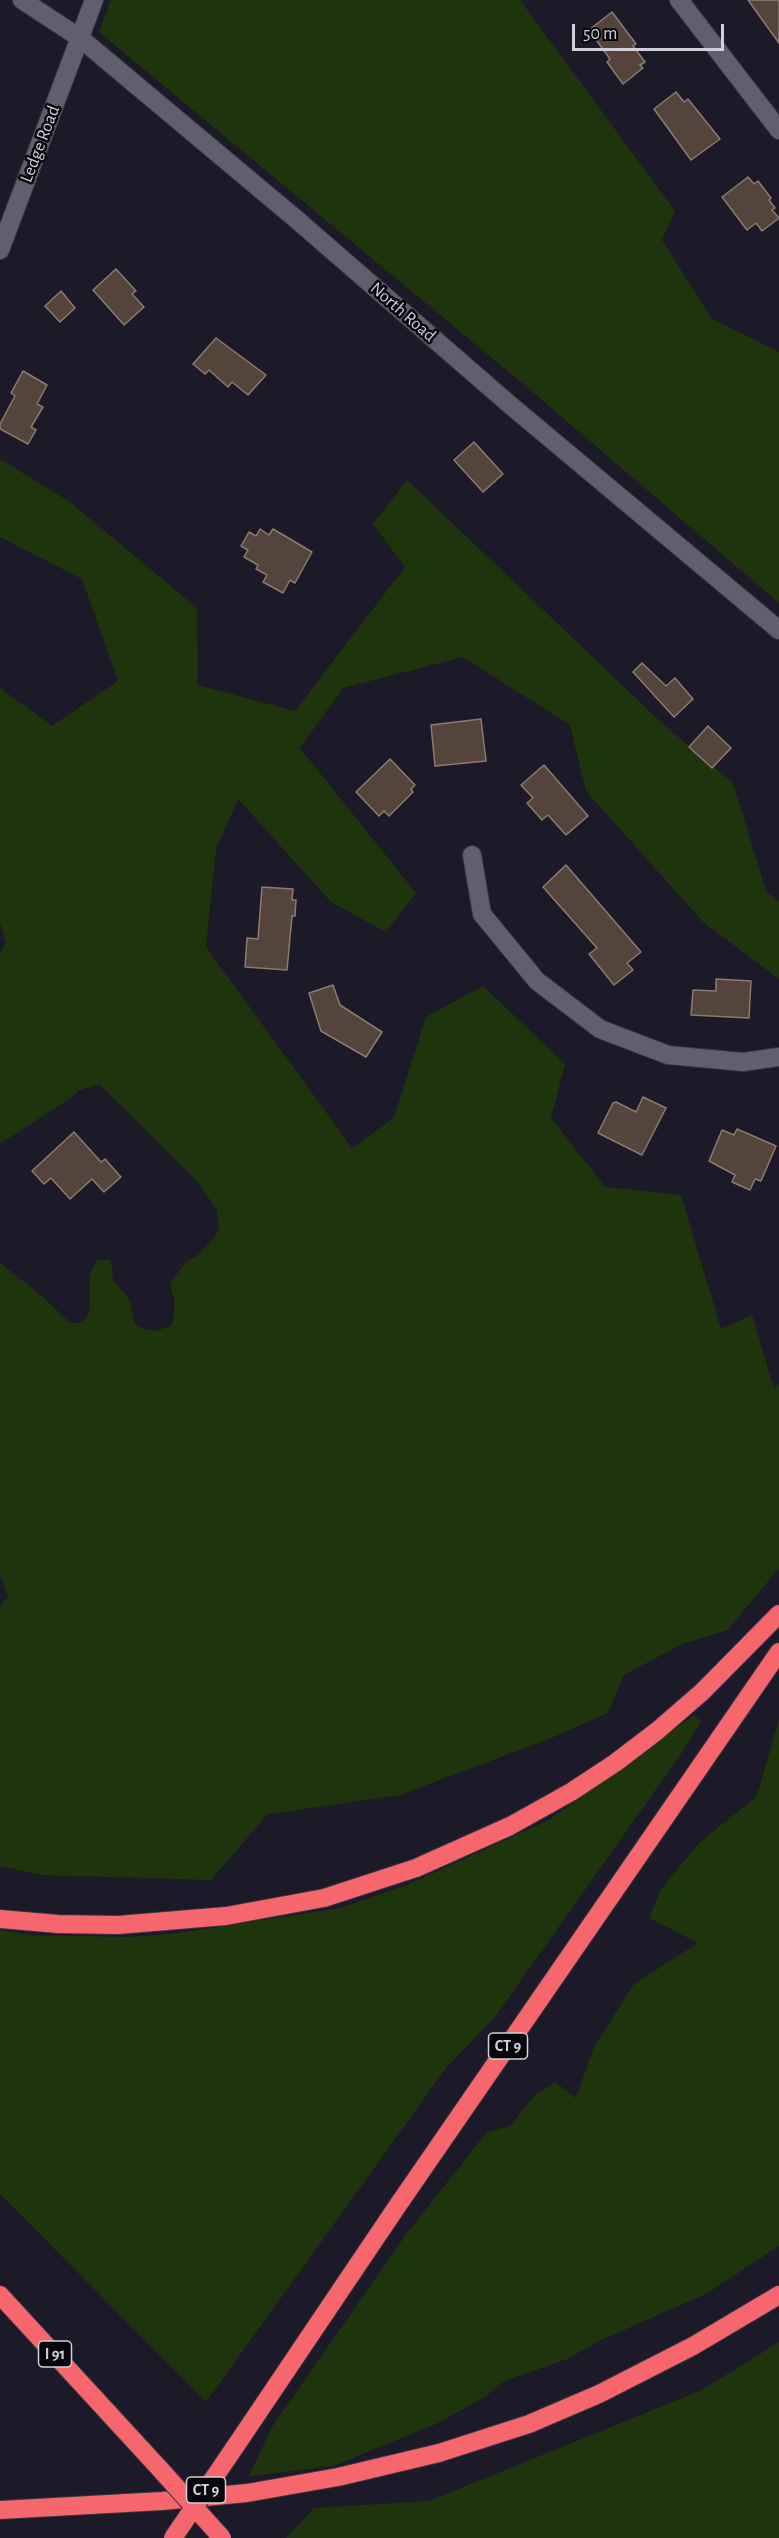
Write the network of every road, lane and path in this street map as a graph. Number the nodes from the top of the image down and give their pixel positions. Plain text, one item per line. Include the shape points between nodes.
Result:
1 (22, 0) edge
2 (94, 0) edge
3 (679, 0) edge
4 (81, 38) junction
5 (779, 130) edge
6 (0, 250) edge
7 (779, 630) edge
8 (472, 855) dead end
9 (779, 1057) edge
10 (779, 1614) edge
11 (779, 1652) edge
12 (0, 1919) edge
13 (0, 2295) edge
14 (779, 2295) edge
15 (160, 2469) junction
16 (0, 2510) edge
17 (173, 2538) edge
18 (204, 2538) edge
19 (222, 2538) edge

1 - 4 street, North Road
2 - 4 street, Ledge Road
3 - 5 street
4 - 6 street, Ledge Road
4 - 7 street, North Road
8 - 9 street via 482,914 537,981 600,1029 668,1055 743,1062
10 - 12 highway via 702,1692 615,1763 510,1826 416,1868 324,1898 226,1917 118,1925
11 - 17 highway, CT 9, bridge
13 - 15 highway, I 91
14 - 16 highway via 693,2346 599,2394 529,2424 439,2453 247,2493
15 - 18 highway, bridge
15 - 19 highway, I 91, bridge

